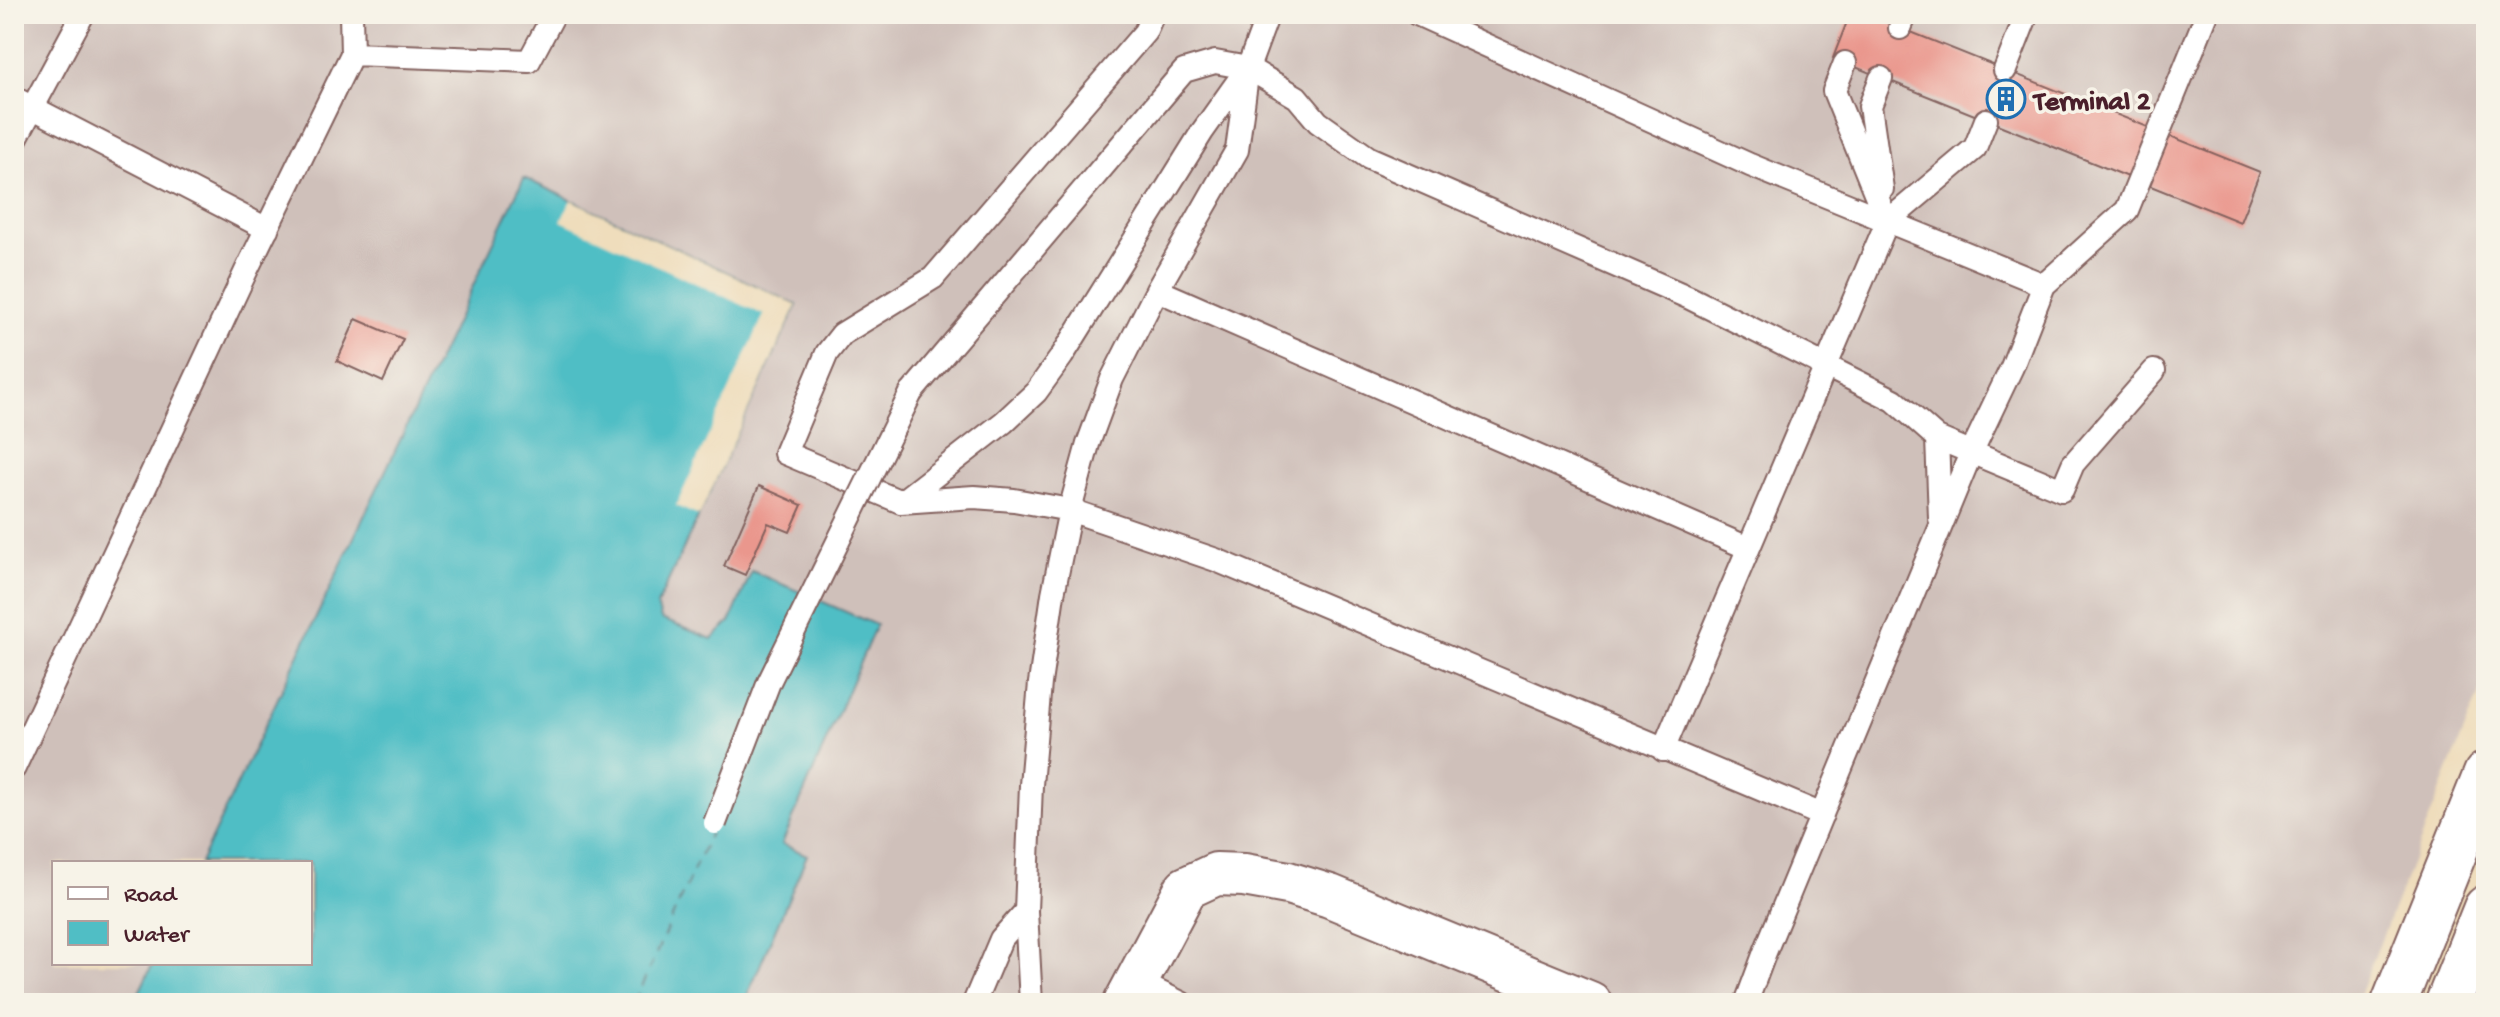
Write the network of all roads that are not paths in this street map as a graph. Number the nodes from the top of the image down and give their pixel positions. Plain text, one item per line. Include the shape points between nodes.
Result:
1 (83, 14) edge
2 (351, 14) edge
3 (554, 14) edge
4 (1153, 14) edge
5 (1268, 14) edge
6 (1417, 14) edge
7 (2027, 14) edge
8 (2207, 14) edge
9 (352, 54) junction
10 (1845, 63) dead end
11 (1248, 68) junction
12 (2005, 70) dead end
13 (1881, 78) dead end
14 (23, 103) edge
15 (1986, 120) dead end
16 (14, 142) edge
17 (1887, 222) junction
18 (267, 229) junction
19 (2044, 285) junction
20 (1157, 290) junction
21 (1828, 366) junction
22 (2154, 371) dead end
23 (1937, 438) junction
24 (1971, 453) junction
25 (901, 502) junction
26 (1070, 510) junction
27 (1941, 527) junction
28 (1748, 548) junction
29 (1663, 750) junction
30 (14, 768) edge
31 (2486, 774) edge
32 (1822, 815) junction
33 (715, 823) dead end
34 (2486, 908) edge
35 (1026, 911) junction
36 (1131, 992) edge
37 (974, 1003) edge
38 (1031, 1003) edge
39 (1181, 1003) edge
40 (1590, 1003) edge
41 (1746, 1003) edge
42 (2394, 1003) edge
43 (2448, 1003) edge

1 - 14 lane
2 - 9 lane
3 - 9 lane via 529,61
4 - 25 lane via 1145,32 933,278 842,334 827,353 785,453
5 - 11 lane
6 - 17 lane
7 - 12 lane
8 - 19 lane via 2127,210
9 - 18 lane
10 - 17 lane via 1834,91
11 - 20 lane via 1237,150
11 - 21 lane via 1297,97 1318,122 1369,158 1690,298
11 - 25 lane via 1036,392
11 - 33 lane, bridge via 1215,62 1184,71 911,393 769,682
13 - 17 lane via 1870,106
14 - 16 lane
14 - 18 lane
15 - 17 lane via 1975,148
17 - 19 lane
17 - 21 lane
18 - 30 lane
19 - 24 lane
20 - 26 lane via 1112,379
20 - 28 lane
21 - 23 lane via 1894,400
21 - 28 lane
22 - 24 lane via 2073,464 2062,490
23 - 24 lane
23 - 27 lane
24 - 27 lane
25 - 26 lane via 974,497
26 - 29 lane via 1216,560
26 - 35 lane via 1040,683
27 - 32 lane
28 - 29 lane
29 - 32 lane
31 - 42 street
32 - 41 lane
34 - 43 street
35 - 37 lane via 1001,939
35 - 38 lane
36 - 39 lane
36 - 40 street via 1186,888 1216,874 1288,883 1330,896

